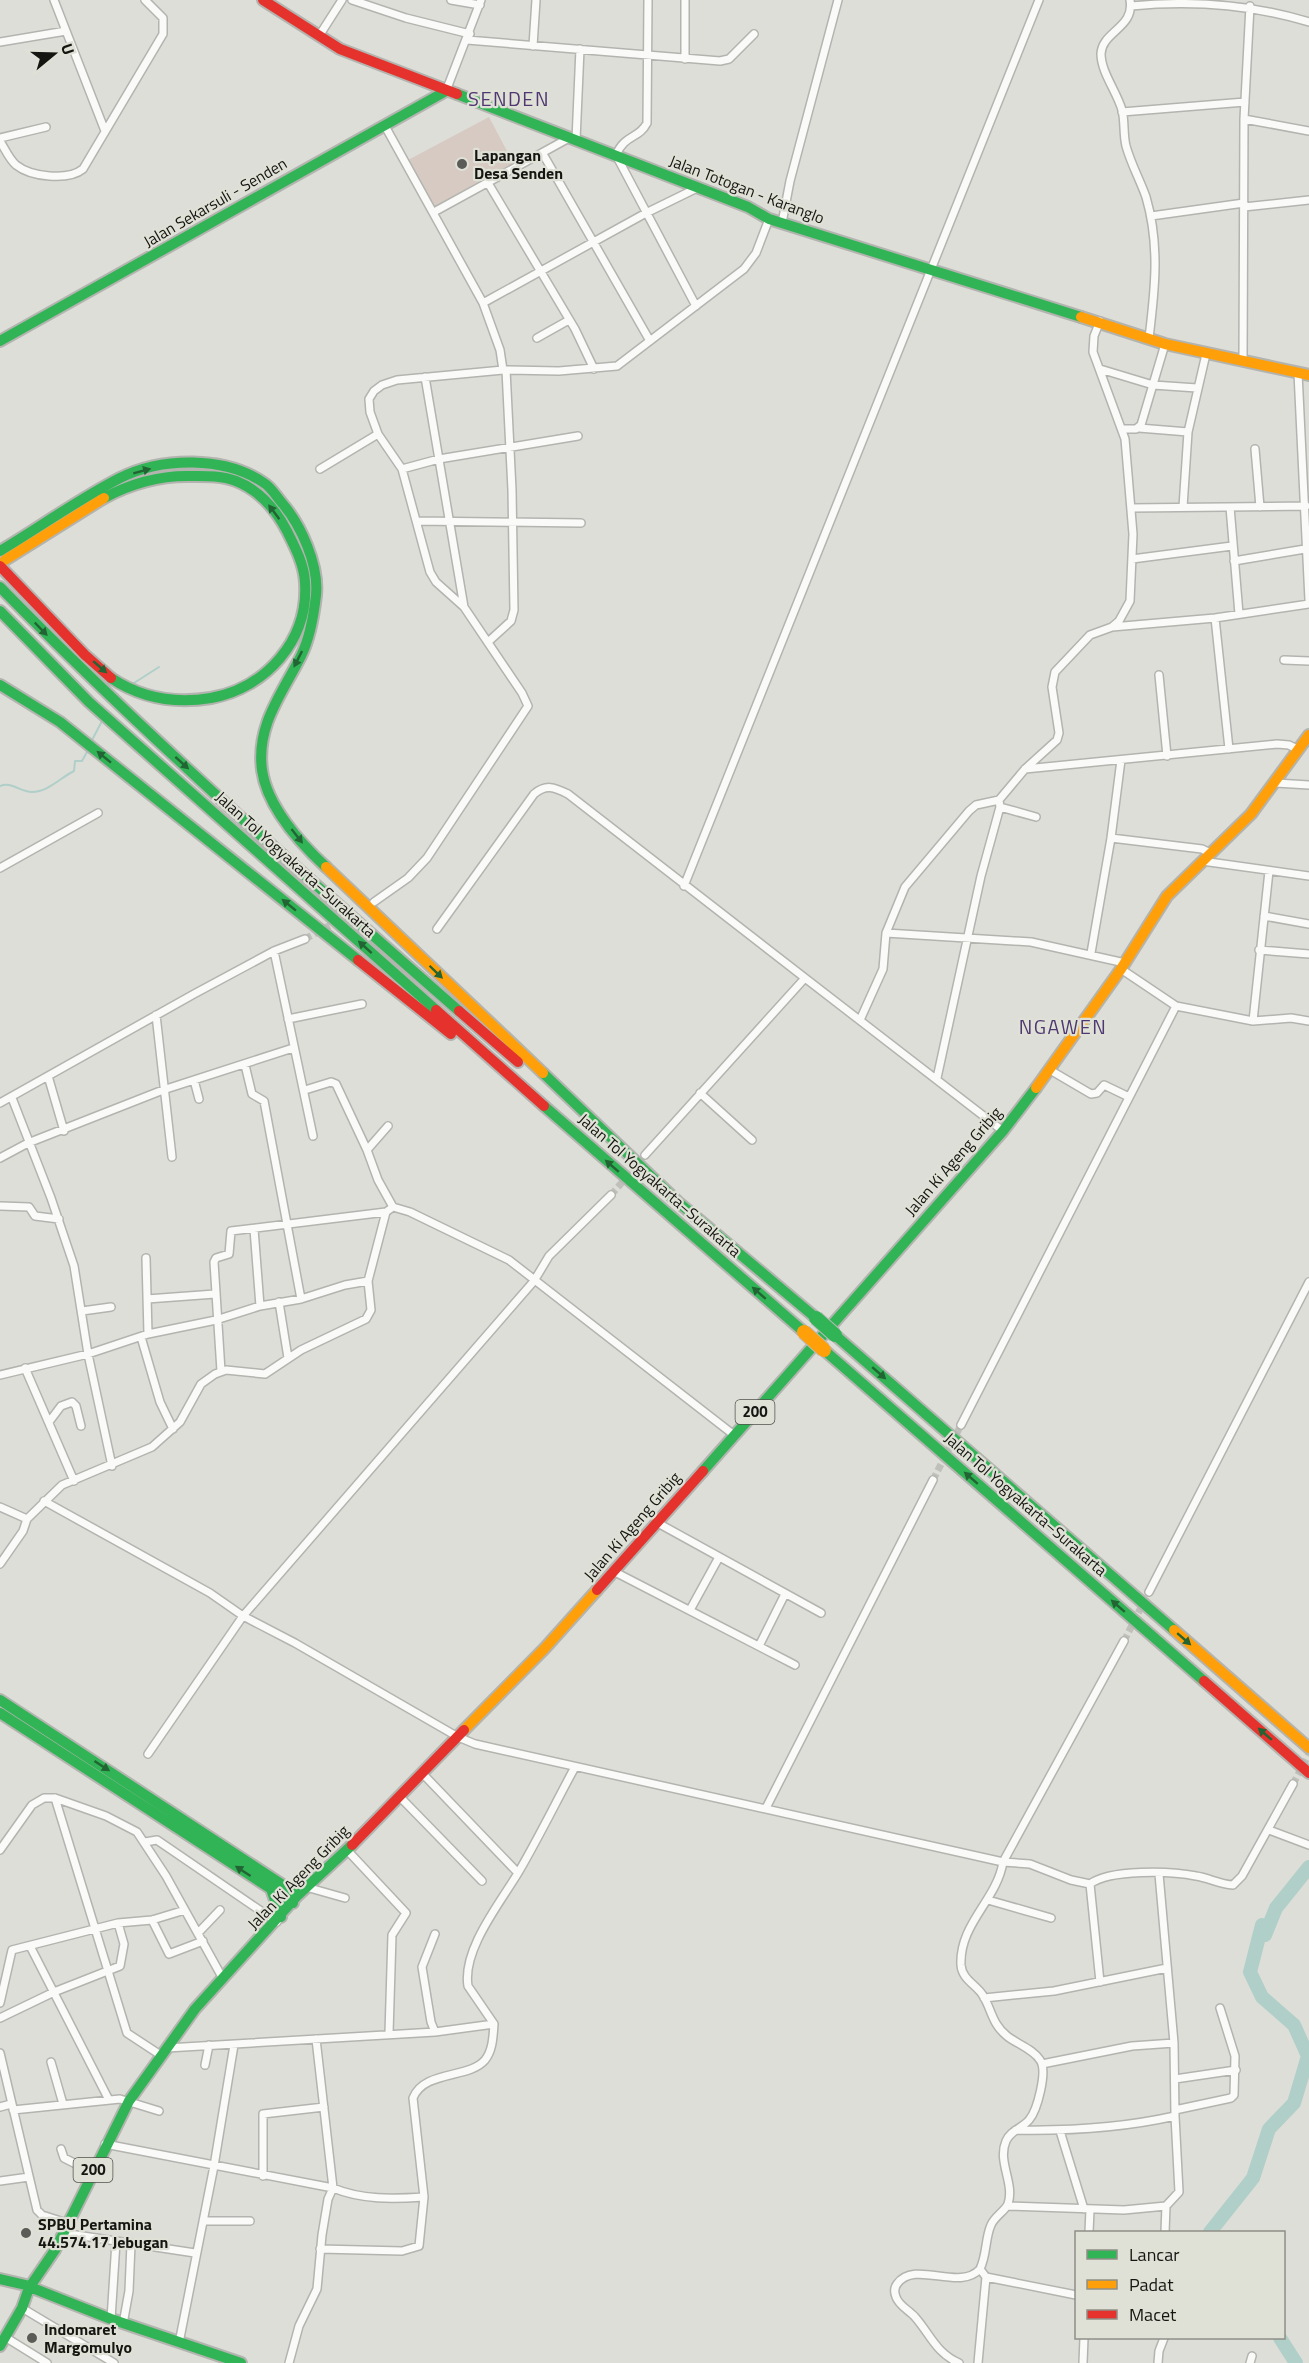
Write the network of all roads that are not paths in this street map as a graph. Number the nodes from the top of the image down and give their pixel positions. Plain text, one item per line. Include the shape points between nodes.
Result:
1 (54, 0) edge
2 (145, 0) edge
3 (263, 0) edge
4 (342, 0) edge
5 (352, 0) edge
6 (452, 0) edge
7 (536, 0) edge
8 (648, 0) edge
9 (685, 0) edge
10 (838, 0) edge
11 (1039, 0) edge
12 (1163, 1) edge
13 (1199, 1) edge
14 (1234, 2) edge
15 (481, 3) edge
16 (1130, 3) edge
17 (1250, 6) junction
18 (1309, 22) edge
19 (66, 31) junction
20 (754, 34) dead end
21 (319, 36) junction
22 (468, 37) junction
23 (0, 42) edge
24 (533, 46) junction
25 (580, 50) junction
26 (649, 54) junction
27 (685, 59) junction
28 (446, 91) junction
29 (1245, 102) junction
30 (1122, 112) junction
31 (1244, 119) junction
32 (386, 126) junction
33 (46, 127) dead end
34 (105, 131) junction
35 (1309, 131) edge
36 (573, 139) junction
37 (0, 140) edge
38 (543, 154) junction
39 (616, 155) junction
40 (488, 183) junction
41 (698, 188) junction
42 (1309, 200) edge
43 (1244, 205) junction
44 (434, 212) junction
45 (646, 213) junction
46 (1151, 216) junction
47 (776, 221) junction
48 (593, 242) junction
49 (933, 269) junction
50 (540, 272) junction
51 (483, 303) junction
52 (696, 306) junction
53 (570, 320) junction
54 (1100, 321) junction
55 (537, 338) dead end
56 (1149, 338) junction
57 (0, 341) edge
58 (650, 341) junction
59 (1165, 344) junction
60 (1206, 354) junction
61 (1243, 362) junction
62 (594, 369) junction
63 (1100, 369) junction
64 (504, 370) junction
65 (1304, 374) edge
66 (425, 377) junction
67 (1153, 385) junction
68 (1197, 388) junction
69 (1139, 428) junction
70 (1123, 429) junction
71 (1188, 432) junction
72 (378, 434) junction
73 (578, 436) dead end
74 (509, 448) junction
75 (1255, 449) dead end
76 (439, 459) junction
77 (320, 469) dead end
78 (402, 469) junction
79 (1307, 506) edge
80 (1183, 507) junction
81 (1230, 507) junction
82 (1260, 507) junction
83 (1131, 508) junction
84 (448, 520) junction
85 (417, 521) junction
86 (512, 522) junction
87 (581, 524) dead end
88 (1232, 546) junction
89 (1305, 549) junction
90 (2, 559) edge
91 (1132, 559) junction
92 (1234, 561) junction
93 (0, 587) edge
94 (1309, 602) edge
95 (464, 607) junction
96 (0, 611) edge
97 (1239, 614) junction
98 (1215, 618) junction
99 (1112, 627) junction
100 (488, 642) junction
101 (1284, 660) dead end
102 (1309, 662) edge
103 (1159, 675) dead end
104 (0, 685) edge
105 (1309, 735) edge
106 (1228, 749) junction
107 (1299, 750) junction
108 (1167, 756) junction
109 (1121, 760) junction
110 (1025, 769) junction
111 (1276, 783) junction
112 (1309, 785) edge
113 (999, 803) junction
114 (98, 813) dead end
115 (1036, 817) dead end
116 (1112, 838) junction
117 (1206, 856) junction
118 (0, 868) edge
119 (1269, 871) junction
120 (1309, 876) edge
121 (684, 886) junction
122 (374, 902) dead end
123 (1264, 916) junction
124 (1309, 924) edge
125 (437, 929) dead end
126 (886, 933) junction
127 (304, 939) tunnel mouth
128 (968, 939) junction
129 (1259, 950) junction
130 (274, 951) junction
131 (1091, 953) junction
132 (1309, 954) edge
133 (1123, 966) junction
134 (805, 978) junction
135 (362, 1004) dead end
136 (1176, 1006) junction
137 (156, 1015) junction
138 (288, 1019) junction
139 (860, 1020) junction
140 (1253, 1021) junction
141 (1309, 1021) edge
142 (293, 1048) junction
143 (245, 1065) junction
144 (1050, 1070) junction
145 (48, 1076) junction
146 (937, 1078) junction
147 (194, 1080) junction
148 (163, 1090) junction
149 (304, 1090) junction
150 (700, 1093) junction
151 (1129, 1097) junction
152 (12, 1098) junction
153 (199, 1099) dead end
154 (0, 1103) edge
155 (388, 1126) dead end
156 (64, 1131) junction
157 (1003, 1131) junction
158 (313, 1136) dead end
159 (581, 1139) junction
160 (752, 1140) dead end
161 (28, 1143) junction
162 (367, 1150) junction
163 (645, 1155) dead end
164 (172, 1156) dead end
165 (0, 1158) edge
166 (611, 1195) tunnel mouth
167 (677, 1202) junction
168 (0, 1206) edge
169 (390, 1210) junction
170 (59, 1218) junction
171 (289, 1226) junction
172 (254, 1228) junction
173 (146, 1258) dead end
174 (368, 1281) junction
175 (534, 1281) junction
176 (1309, 1282) edge
177 (215, 1294) junction
178 (147, 1299) junction
179 (300, 1299) junction
180 (279, 1302) junction
181 (260, 1306) junction
182 (111, 1307) dead end
183 (82, 1311) junction
184 (216, 1320) junction
185 (145, 1335) junction
186 (88, 1354) junction
187 (288, 1358) junction
188 (25, 1368) junction
189 (221, 1371) junction
190 (3, 1374) edge
191 (50, 1422) junction
192 (961, 1425) tunnel mouth
193 (81, 1426) dead end
194 (173, 1429) junction
195 (734, 1435) junction
196 (112, 1466) junction
197 (933, 1480) tunnel mouth
198 (74, 1481) junction
199 (44, 1501) junction
200 (0, 1507) edge
201 (27, 1519) junction
202 (656, 1522) junction
203 (718, 1559) junction
204 (0, 1564) edge
205 (615, 1572) junction
206 (1149, 1592) tunnel mouth
207 (785, 1594) junction
208 (690, 1610) junction
209 (821, 1613) dead end
210 (243, 1616) junction
211 (1124, 1641) tunnel mouth
212 (759, 1646) junction
213 (795, 1665) dead end
214 (0, 1700) edge
215 (0, 1713) edge
216 (458, 1737) junction
217 (1309, 1748) edge
218 (148, 1754) dead end
219 (575, 1767) junction
220 (423, 1773) junction
221 (1309, 1773) edge
222 (1293, 1784) tunnel mouth
223 (400, 1797) junction
224 (55, 1798) junction
225 (766, 1808) junction
226 (1269, 1830) junction
227 (145, 1842) junction
228 (1309, 1845) edge
229 (0, 1850) edge
230 (347, 1850) junction
231 (1003, 1862) junction
232 (518, 1873) junction
233 (1160, 1874) junction
234 (482, 1881) dead end
235 (1090, 1884) junction
236 (276, 1886) junction
237 (299, 1895) junction
238 (345, 1898) dead end
239 (988, 1900) junction
240 (185, 1910) junction
241 (220, 1910) dead end
242 (1051, 1918) dead end
243 (279, 1919) junction
244 (152, 1920) junction
245 (118, 1923) junction
246 (95, 1929) junction
247 (198, 1933) junction
248 (435, 1934) dead end
249 (202, 1941) junction
250 (30, 1946) junction
251 (1167, 1968) junction
252 (108, 1971) junction
253 (222, 1977) junction
254 (1100, 1982) junction
255 (54, 1992) junction
256 (984, 1998) junction
257 (0, 2003) edge
258 (1220, 2008) dead end
259 (0, 2018) edge
260 (494, 2024) junction
261 (435, 2032) junction
262 (389, 2033) junction
263 (316, 2039) junction
264 (1174, 2043) junction
265 (209, 2045) junction
266 (234, 2045) junction
267 (164, 2052) junction
268 (1, 2059) edge
269 (51, 2062) dead end
270 (1042, 2064) junction
271 (205, 2066) dead end
272 (1236, 2070) junction
273 (1175, 2079) junction
274 (109, 2100) junction
275 (129, 2101) junction
276 (63, 2104) junction
277 (0, 2107) edge
278 (12, 2107) junction
279 (324, 2107) junction
280 (159, 2111) dead end
281 (1175, 2113) junction
282 (1015, 2130) junction
283 (1060, 2131) junction
284 (105, 2144) junction
285 (62, 2149) dead end
286 (214, 2166) junction
287 (92, 2172) junction
288 (263, 2176) junction
289 (29, 2177) junction
290 (0, 2181) edge
291 (333, 2188) junction
292 (424, 2198) junction
293 (1008, 2206) junction
294 (1162, 2207) junction
295 (1087, 2209) junction
296 (203, 2221) junction
297 (250, 2221) dead end
298 (65, 2228) junction
299 (1089, 2231) edge
300 (1165, 2231) edge
301 (116, 2242) junction
302 (131, 2244) junction
303 (320, 2249) junction
304 (195, 2253) junction
305 (980, 2269) junction
306 (986, 2277) junction
307 (0, 2279) edge
308 (28, 2287) junction
309 (1075, 2295) edge
310 (22, 2308) junction
311 (117, 2322) junction
312 (1084, 2339) edge
313 (1164, 2339) edge
314 (3, 2341) edge
315 (179, 2343) junction
316 (218, 2360) edge
317 (109, 2362) edge
318 (47, 2363) edge
319 (241, 2363) edge
320 (289, 2363) edge
321 (959, 2363) edge
322 (978, 2363) edge
323 (1083, 2363) edge
324 (1158, 2363) edge

1 - 19 street
2 - 34 street via 162,15 164,30
3 - 21 main road, Jalan Totogan - Karanglo
4 - 21 street
5 - 22 street
6 - 15 street
7 - 24 street
8 - 26 street
9 - 27 street
10 - 47 street
11 - 49 street
12 - 13 street
12 - 16 street
13 - 14 street
14 - 17 street
15 - 22 street
16 - 30 street via 1126,21 1107,39 1101,54
17 - 18 street
17 - 29 street
19 - 23 street
19 - 34 street
20 - 27 street via 724,61
21 - 28 main road, Jalan Totogan - Karanglo via 340,50 421,78
22 - 24 street
22 - 28 street
24 - 25 street
25 - 26 street
25 - 36 street
26 - 27 street
26 - 39 street via 647,123 623,141
28 - 32 main road, Jalan Sekarsuli - Senden
28 - 36 main road, Jalan Totogan - Karanglo
29 - 30 street
29 - 31 street
30 - 46 street via 1125,142
31 - 35 street
31 - 43 street
32 - 44 street
32 - 57 main road, Jalan Sekarsuli - Senden
33 - 37 street
34 - 37 street via 90,161 69,176 22,168 11,159
36 - 38 street
36 - 39 main road, Jalan Totogan - Karanglo
38 - 40 street
38 - 48 street
39 - 41 main road, Jalan Totogan - Karanglo
39 - 45 street
40 - 44 street
40 - 50 street
41 - 45 street
41 - 47 main road, Jalan Totogan - Karanglo
42 - 43 street
43 - 46 street
43 - 61 street
44 - 51 street
45 - 48 street
45 - 52 street
46 - 56 street via 1157,258
47 - 49 main road, Jalan Totogan - Karanglo
47 - 52 street via 751,261
48 - 50 street
48 - 58 street
49 - 54 main road, Jalan Totogan - Karanglo
49 - 121 street
50 - 51 street
50 - 53 street
51 - 64 street
52 - 58 street
53 - 55 street
53 - 62 street
54 - 56 main road, Jalan Totogan - Karanglo
54 - 63 street via 1093,347
56 - 59 main road, Jalan Totogan - Karanglo
58 - 62 street via 621,365
59 - 60 main road, Jalan Totogan - Karanglo
59 - 67 street
60 - 61 main road, Jalan Totogan - Karanglo
60 - 68 street
61 - 65 main road, Jalan Totogan - Karanglo
62 - 64 street
63 - 67 street
63 - 70 street
64 - 66 street
64 - 74 street
65 - 79 street
66 - 72 street via 390,382 374,391 369,405
66 - 76 street
67 - 68 street
67 - 69 street
68 - 71 street
69 - 70 street
69 - 71 street
70 - 83 street
71 - 80 street
72 - 77 street
72 - 78 street
73 - 74 street
74 - 76 street
74 - 86 street
75 - 82 street
76 - 78 street
76 - 84 street
78 - 85 street
79 - 82 street
79 - 89 street
80 - 81 street
80 - 83 street
81 - 82 street
81 - 88 street
83 - 91 street
84 - 85 street
84 - 86 street
84 - 95 street
85 - 95 street via 433,578
86 - 87 street
86 - 100 street via 513,617
88 - 91 street
88 - 92 street
89 - 92 street
89 - 94 street
90 -> 90 main road via 82,652 116,681 145,696 171,702 236,693 267,675 290,649 306,591 292,540 278,515 259,493 217,475 169,477 126,487
90 -> 167 main road via 122,477 168,464 217,463 242,470 266,484 302,535 314,571 316,594 302,654 268,715 263,734 262,770 271,799 310,853
91 - 99 street via 1130,601 1125,614
92 - 97 street
93 -> 167 main road, Jalan Tol Yogyakarta–Surakarta via 98,687 281,854
94 - 97 street
95 - 100 street
159 -> 96 main road, Jalan Tol Yogyakarta–Surakarta via 89,702
97 - 98 street
98 - 99 street
98 - 106 street
99 - 110 street via 1090,635 1055,672 1052,687 1057,740
100 - 122 street via 526,698 527,709 427,858 408,878
101 - 102 street
103 - 108 street
159 -> 104 main road via 60,722
105 - 107 main road, Jalan Ki Ageng Gribig / 200
106 - 107 street via 1277,744
106 - 108 street
107 - 111 main road, Jalan Ki Ageng Gribig / 200
108 - 109 street
109 - 110 street
109 - 116 street
110 - 113 street
111 - 112 street
111 - 117 main road, Jalan Ki Ageng Gribig / 200
113 - 115 street
113 - 126 street via 976,805 969,811 905,887
113 - 128 street
114 - 118 street
116 - 117 street via 1202,849
116 - 131 street
117 - 119 street
117 - 133 main road, Jalan Ki Ageng Gribig / 200 via 1167,896
119 - 120 street
119 - 123 street
121 - 125 street via 568,794 545,787 534,794
121 - 134 street
123 - 124 street
123 - 129 street
126 - 128 street
126 - 139 street via 883,969
127 - 130 street
128 - 131 street via 1031,942
128 - 146 street
129 - 132 street
129 - 140 street
130 - 137 street
130 - 138 street
131 - 133 street
133 - 136 street
133 - 144 main road, Jalan Ki Ageng Gribig / 200
134 - 139 street
134 - 150 street
135 - 138 street
136 - 140 street
136 - 151 street
137 - 145 street
137 - 148 street
138 - 142 street
139 - 146 street
140 - 141 street
142 - 143 street
142 - 149 street
143 - 147 street
143 - 171 street via 252,1094 264,1101
144 - 151 street via 1091,1094 1104,1084
144 - 157 main road, Jalan Ki Ageng Gribig / 200
145 - 152 street
145 - 156 street
146 - 157 street
147 - 148 street
147 - 153 street
148 - 156 street
148 - 164 street
149 - 158 street
149 - 162 street via 336,1084
150 - 160 street
150 - 163 street
151 - 192 street
152 - 154 street
152 - 161 street
155 - 162 street
156 - 161 street
157 - 195 main road, Jalan Ki Ageng Gribig / 200
221 -> 159 main road, Jalan Tol Yogyakarta–Surakarta, bridge
161 - 165 street
161 - 170 street
162 - 169 street
166 - 175 street via 549,1256
167 -> 217 main road, Jalan Tol Yogyakarta–Surakarta, bridge via 816,1318
168 - 170 street via 29,1207 35,1216
169 - 171 street
169 - 174 street
169 - 175 street via 410,1212 498,1254
170 - 183 street via 74,1266
171 - 172 street
171 - 179 street
172 - 177 street via 230,1233 229,1254 214,1259
172 - 181 street
173 - 178 street
174 - 179 street
174 - 187 street via 370,1310 366,1319
175 - 195 street
175 - 210 street
176 - 206 street
177 - 178 street
177 - 184 street
178 - 185 street
179 - 180 street
180 - 181 street
180 - 187 street
181 - 184 street
182 - 183 street
183 - 186 street
184 - 185 street
184 - 189 street
185 - 186 street
185 - 194 street via 160,1402
186 - 188 street
186 - 196 street
187 - 189 street via 262,1375
188 - 190 street
188 - 191 street
189 - 194 street via 201,1384
191 - 193 street via 61,1406 72,1402
191 - 198 street
194 - 196 street via 147,1451
195 - 202 main road, Jalan Ki Ageng Gribig / 200
196 - 198 street
197 - 225 street
198 - 199 street via 62,1485
199 - 201 street
199 - 210 street via 210,1593
200 - 201 street
201 - 204 street
202 - 203 street
202 - 205 main road, Jalan Ki Ageng Gribig / 200
203 - 207 street
203 - 208 street
205 - 208 street
205 - 216 main road, Jalan Ki Ageng Gribig / 200
207 - 209 street
207 - 212 street
208 - 212 street
210 - 216 street
210 - 218 street
211 - 231 street
212 - 213 street
214 -> 236 main road
236 -> 215 main road
216 - 219 street
216 - 220 main road, Jalan Ki Ageng Gribig / 200
219 - 225 street
219 - 232 street
220 - 223 main road, Jalan Ki Ageng Gribig / 200
220 - 232 street
222 - 226 street
223 - 230 main road, Jalan Ki Ageng Gribig / 200
223 - 234 street
224 - 227 street via 106,1816 137,1832
224 - 229 street via 44,1798 32,1806
224 - 246 street
225 - 231 street
226 - 228 street
226 - 233 street via 1233,1885 1196,1875
227 - 240 street
227 - 243 street via 157,1840
230 - 237 main road, Jalan Ki Ageng Gribig / 200
230 - 262 street via 406,1913 392,1935
231 - 235 street via 1030,1864
231 - 239 street via 996,1888
232 - 260 street via 486,1924 467,1978 471,1994
233 - 235 street via 1123,1874 1098,1878
233 - 251 street
235 - 254 street
236 - 237 main road
236 - 243 main road
237 - 238 street
237 - 243 main road, Jalan Ki Ageng Gribig / 200
239 - 242 street
239 - 256 street via 973,1918 961,1963 964,1975
240 - 244 street
240 - 247 street
241 - 247 street
243 - 253 main road, Jalan Ki Ageng Gribig / 200
244 - 245 street
244 - 249 street via 169,1954
245 - 246 street
245 - 252 street via 124,1944 122,1963
246 - 250 street
246 - 252 street
247 - 249 street
248 - 261 street via 422,1967
249 - 253 street
250 - 255 street
250 - 257 street via 12,1950
251 - 254 street
251 - 264 street
252 - 255 street
252 - 267 street via 127,2033
253 - 267 main road, Jalan Ki Ageng Gribig / 200
254 - 256 street
255 - 259 street
255 - 274 street
256 - 270 street via 990,2016 1003,2033
258 - 272 street
260 - 261 street
260 - 292 street via 492,2045 483,2062 425,2084 415,2094 413,2112
261 - 262 street
262 - 263 street
263 - 266 street
263 - 279 street
264 - 270 street via 1132,2046
264 - 273 street
265 - 266 street
265 - 267 street
265 - 271 street
266 - 286 street
267 - 275 main road, Jalan Ki Ageng Gribig / 200
268 - 278 street
269 - 276 street
270 - 282 street via 1034,2112 1028,2122
272 - 273 street
272 - 281 street via 1232,2098
273 - 281 street
274 - 275 street
274 - 276 street
275 - 280 street
275 - 284 main road, Jalan Ki Ageng Gribig / 200
276 - 278 street
277 - 278 street
278 - 289 street
279 - 288 street via 263,2114
279 - 291 street
281 - 283 street via 1129,2126
281 - 294 street via 1179,2192
282 - 283 street
282 - 293 street via 1004,2148
283 - 295 street
284 - 286 street
284 - 287 main road, Jalan Ki Ageng Gribig / 200
285 - 287 street via 64,2158
286 - 288 street
286 - 296 street
287 - 298 main road, Jalan Ki Ageng Gribig / 200
288 - 291 street
289 - 290 street
289 - 298 street via 39,2212
291 - 292 street via 366,2197
291 - 303 street
292 - 303 street via 420,2243 415,2249
293 - 295 street
293 - 305 street via 991,2225
294 - 295 street
294 - 300 street
295 - 299 street
296 - 297 street
296 - 304 street
298 - 301 street
298 - 308 main road, Jalan Ki Ageng Gribig / 200
301 - 302 street
301 - 311 street
302 - 304 street
302 - 311 street via 129,2291
303 - 320 street via 317,2289 302,2316
304 - 315 street
305 - 306 street
305 - 321 street via 967,2277 913,2274 895,2286 897,2300 922,2326 932,2344
306 - 309 street
306 - 322 street
307 - 308 main road
308 - 310 main road, Jalan Ki Ageng Gribig / 200
308 - 311 main road
310 - 314 main road, Jalan Ki Ageng Gribig / 200
310 - 317 street
311 - 315 main road
312 - 323 street
313 - 324 street
314 - 318 street
315 - 316 main road
316 - 319 main road

